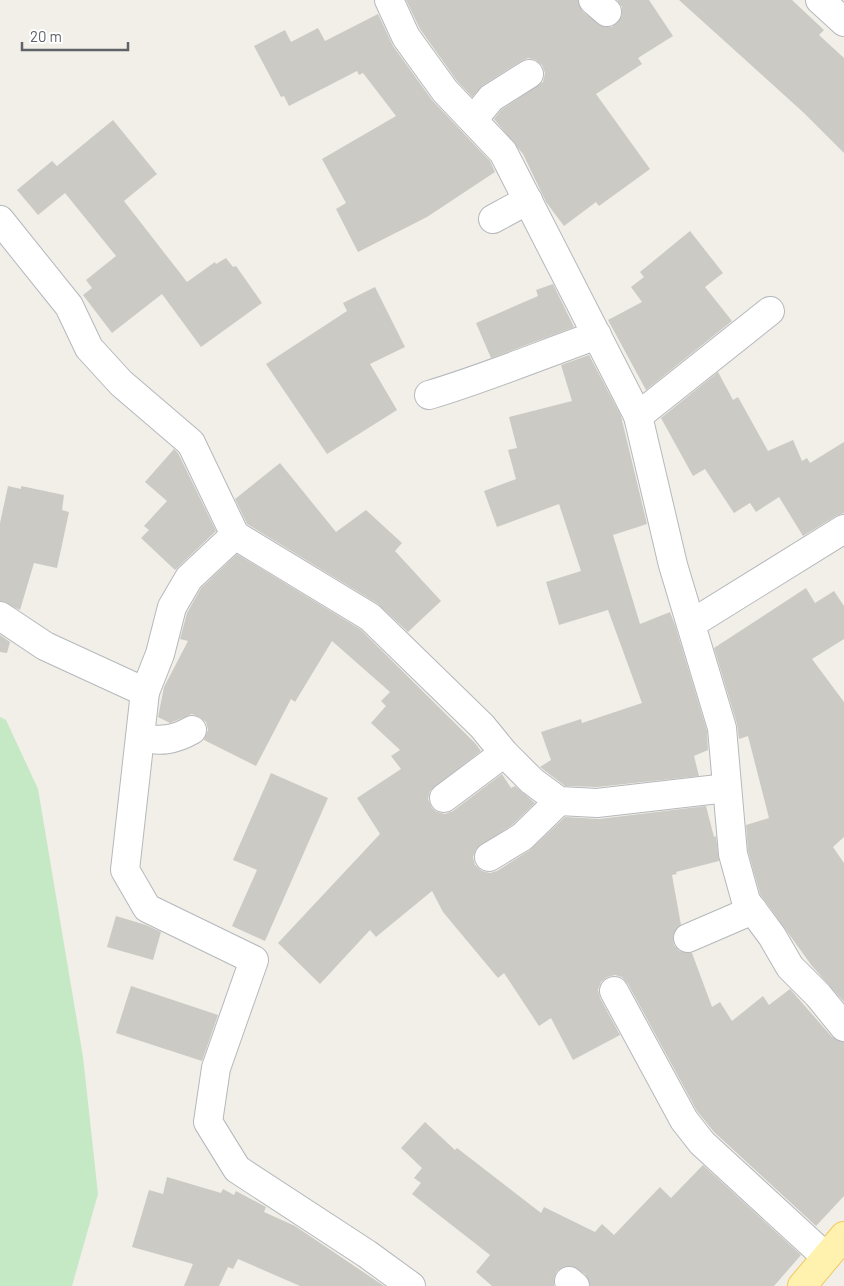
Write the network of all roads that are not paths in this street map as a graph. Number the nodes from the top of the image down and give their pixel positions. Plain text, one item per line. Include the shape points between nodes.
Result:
1 (388, 0) edge
2 (820, 0) edge
3 (844, 22) edge
4 (529, 74) dead end
5 (473, 120) junction
6 (528, 200) junction
7 (493, 219) dead end
8 (0, 220) edge
9 (770, 311) dead end
10 (597, 335) junction
11 (429, 395) dead end
12 (638, 416) junction
13 (844, 529) edge
14 (235, 535) junction
15 (0, 616) edge
16 (691, 624) junction
17 (145, 692) junction
18 (192, 730) dead end
19 (140, 738) junction
20 (504, 753) junction
21 (727, 788) junction
22 (444, 798) dead end
23 (558, 801) junction
24 (489, 857) dead end
25 (753, 910) junction
26 (688, 938) dead end
27 (614, 991) dead end
28 (844, 1027) edge
29 (844, 1236) edge
30 (826, 1257) junction
31 (411, 1286) edge
32 (802, 1286) edge

1 - 5 street via 406,37 445,91
2 - 3 street
4 - 5 street via 491,98
5 - 6 street via 503,152
6 - 7 street
6 - 10 street
8 - 14 street via 69,306 89,348 121,383 191,443
9 - 12 street
10 - 11 street
10 - 12 street
12 - 16 street via 673,565
13 - 16 street
14 - 17 street via 189,578 172,607 160,654
14 - 20 street via 370,617 482,726
15 - 17 street via 44,646
16 - 21 street via 722,728
17 - 19 street
18 - 19 street via 178,739
19 - 31 street via 125,870 147,908 254,960 216,1068 208,1122 237,1169
20 - 22 street
20 - 23 street
21 - 23 street via 597,803
21 - 25 street via 733,854 746,901
23 - 24 street via 522,837
25 - 26 street
25 - 28 street via 790,967
27 - 30 street via 684,1120 702,1143
29 - 30 main road
30 - 32 main road

